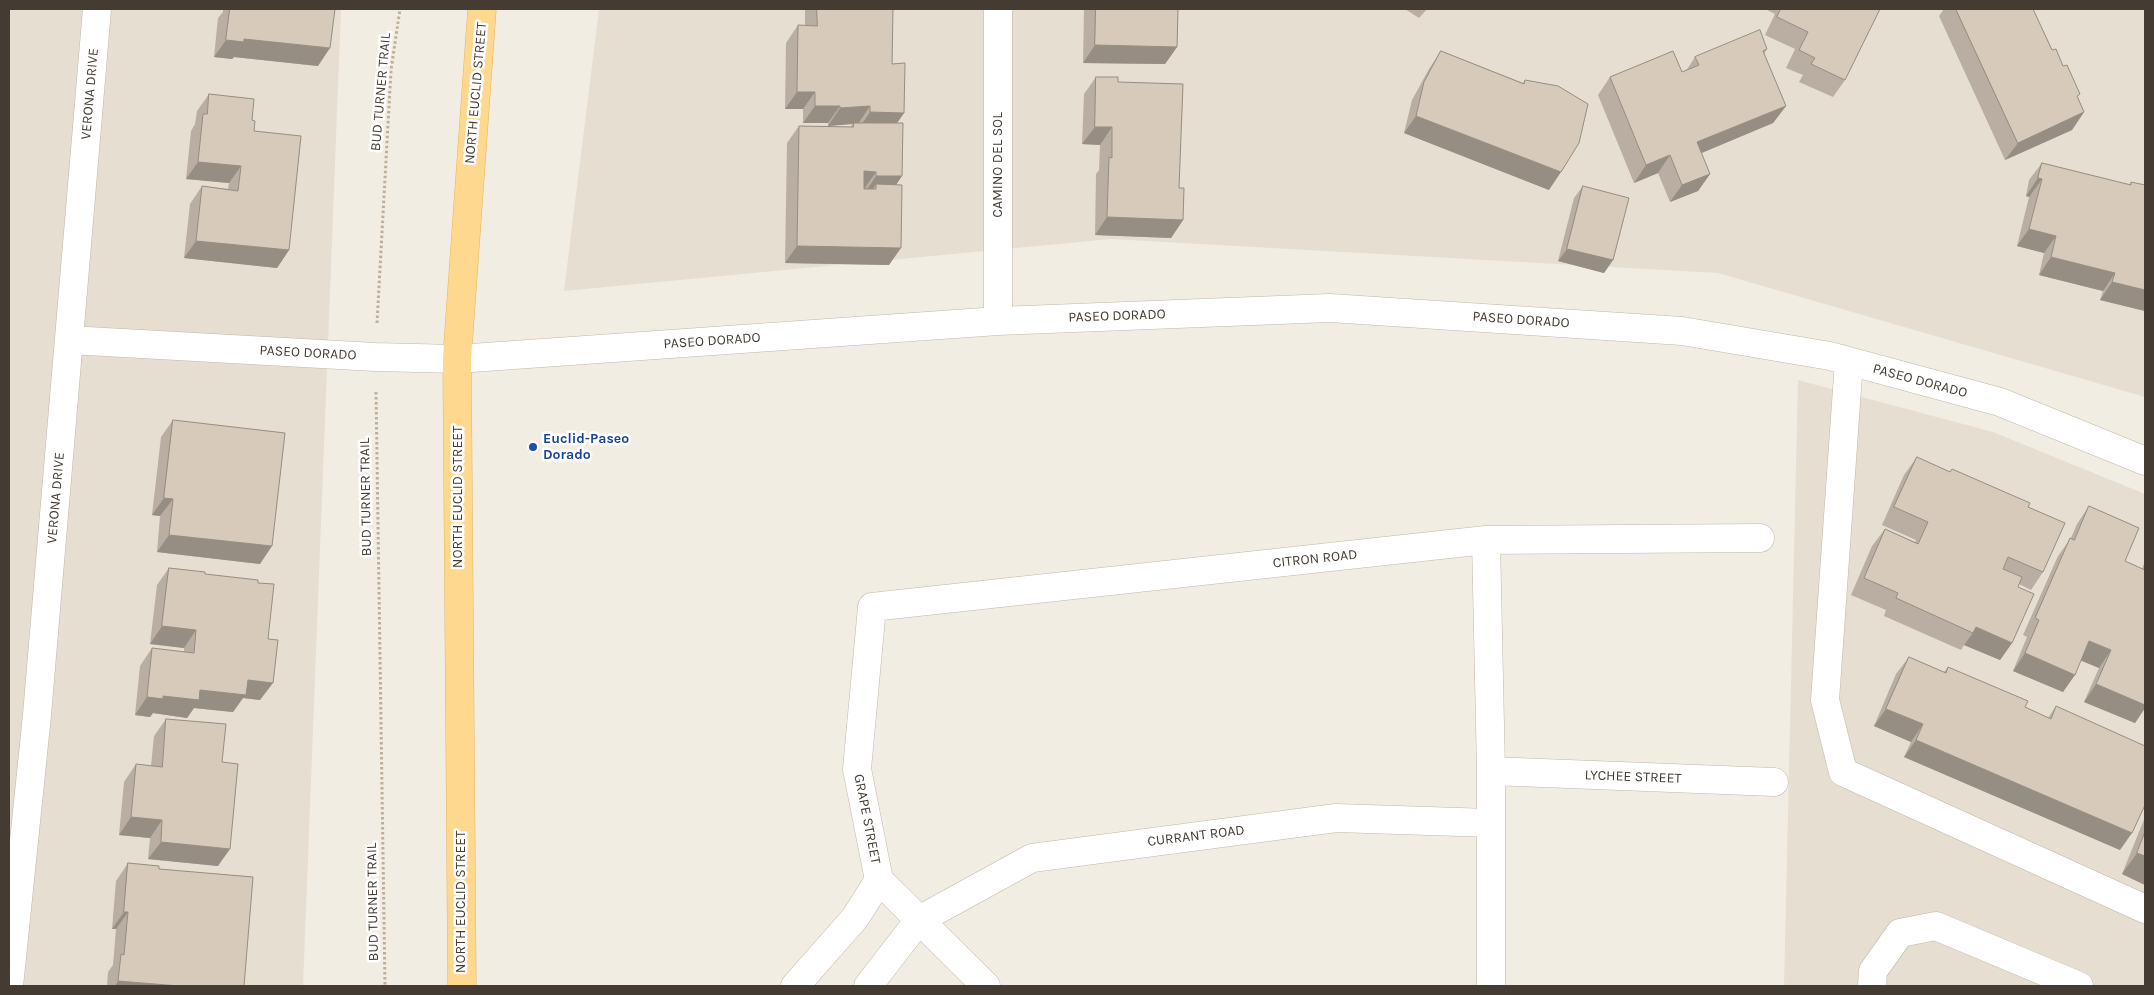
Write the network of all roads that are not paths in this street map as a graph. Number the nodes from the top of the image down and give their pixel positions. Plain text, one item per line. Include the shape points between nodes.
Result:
1 (97, 9) edge
2 (482, 9) edge
3 (998, 9) edge
4 (998, 320) junction
5 (70, 340) junction
6 (457, 359) junction
7 (1849, 361) junction
8 (2145, 461) edge
9 (1760, 538) dead end
10 (1486, 540) junction
11 (872, 607) joint
12 (1492, 772) junction
13 (1774, 782) dead end
14 (1490, 823) junction
15 (879, 880) junction
16 (2145, 909) edge
17 (919, 920) junction
18 (9, 986) edge
19 (462, 986) edge
20 (795, 986) edge
21 (868, 986) edge
22 (986, 986) edge
23 (1491, 986) edge
24 (1872, 986) edge
25 (2080, 986) edge

1 - 5 street, VERONA DRIVE
2 - 6 main road, NORTH EUCLID STREET
3 - 4 street, CAMINO DEL SOL
4 - 6 street, PASEO DORADO
4 - 7 street, PASEO DORADO via 1330,308 1682,331
5 - 6 street, PASEO DORADO
5 - 18 street, VERONA DRIVE
6 - 19 main road, NORTH EUCLID STREET
7 - 8 street, PASEO DORADO via 2000,402
7 - 16 street via 1825,700 1843,772
9 - 10 street, CITRON ROAD
10 - 11 street, CITRON ROAD
10 - 12 street
11 - 15 street, GRAPE STREET via 857,768
12 - 13 street, LYCHEE STREET
12 - 14 street
14 - 17 street, CURRANT ROAD via 1336,818 1032,858
14 - 23 street
15 - 17 street, GRAPE STREET
15 - 20 street via 855,918
17 - 21 street
17 - 22 street, GRAPE STREET
24 - 25 street via 1873,970 1900,933 1936,926

